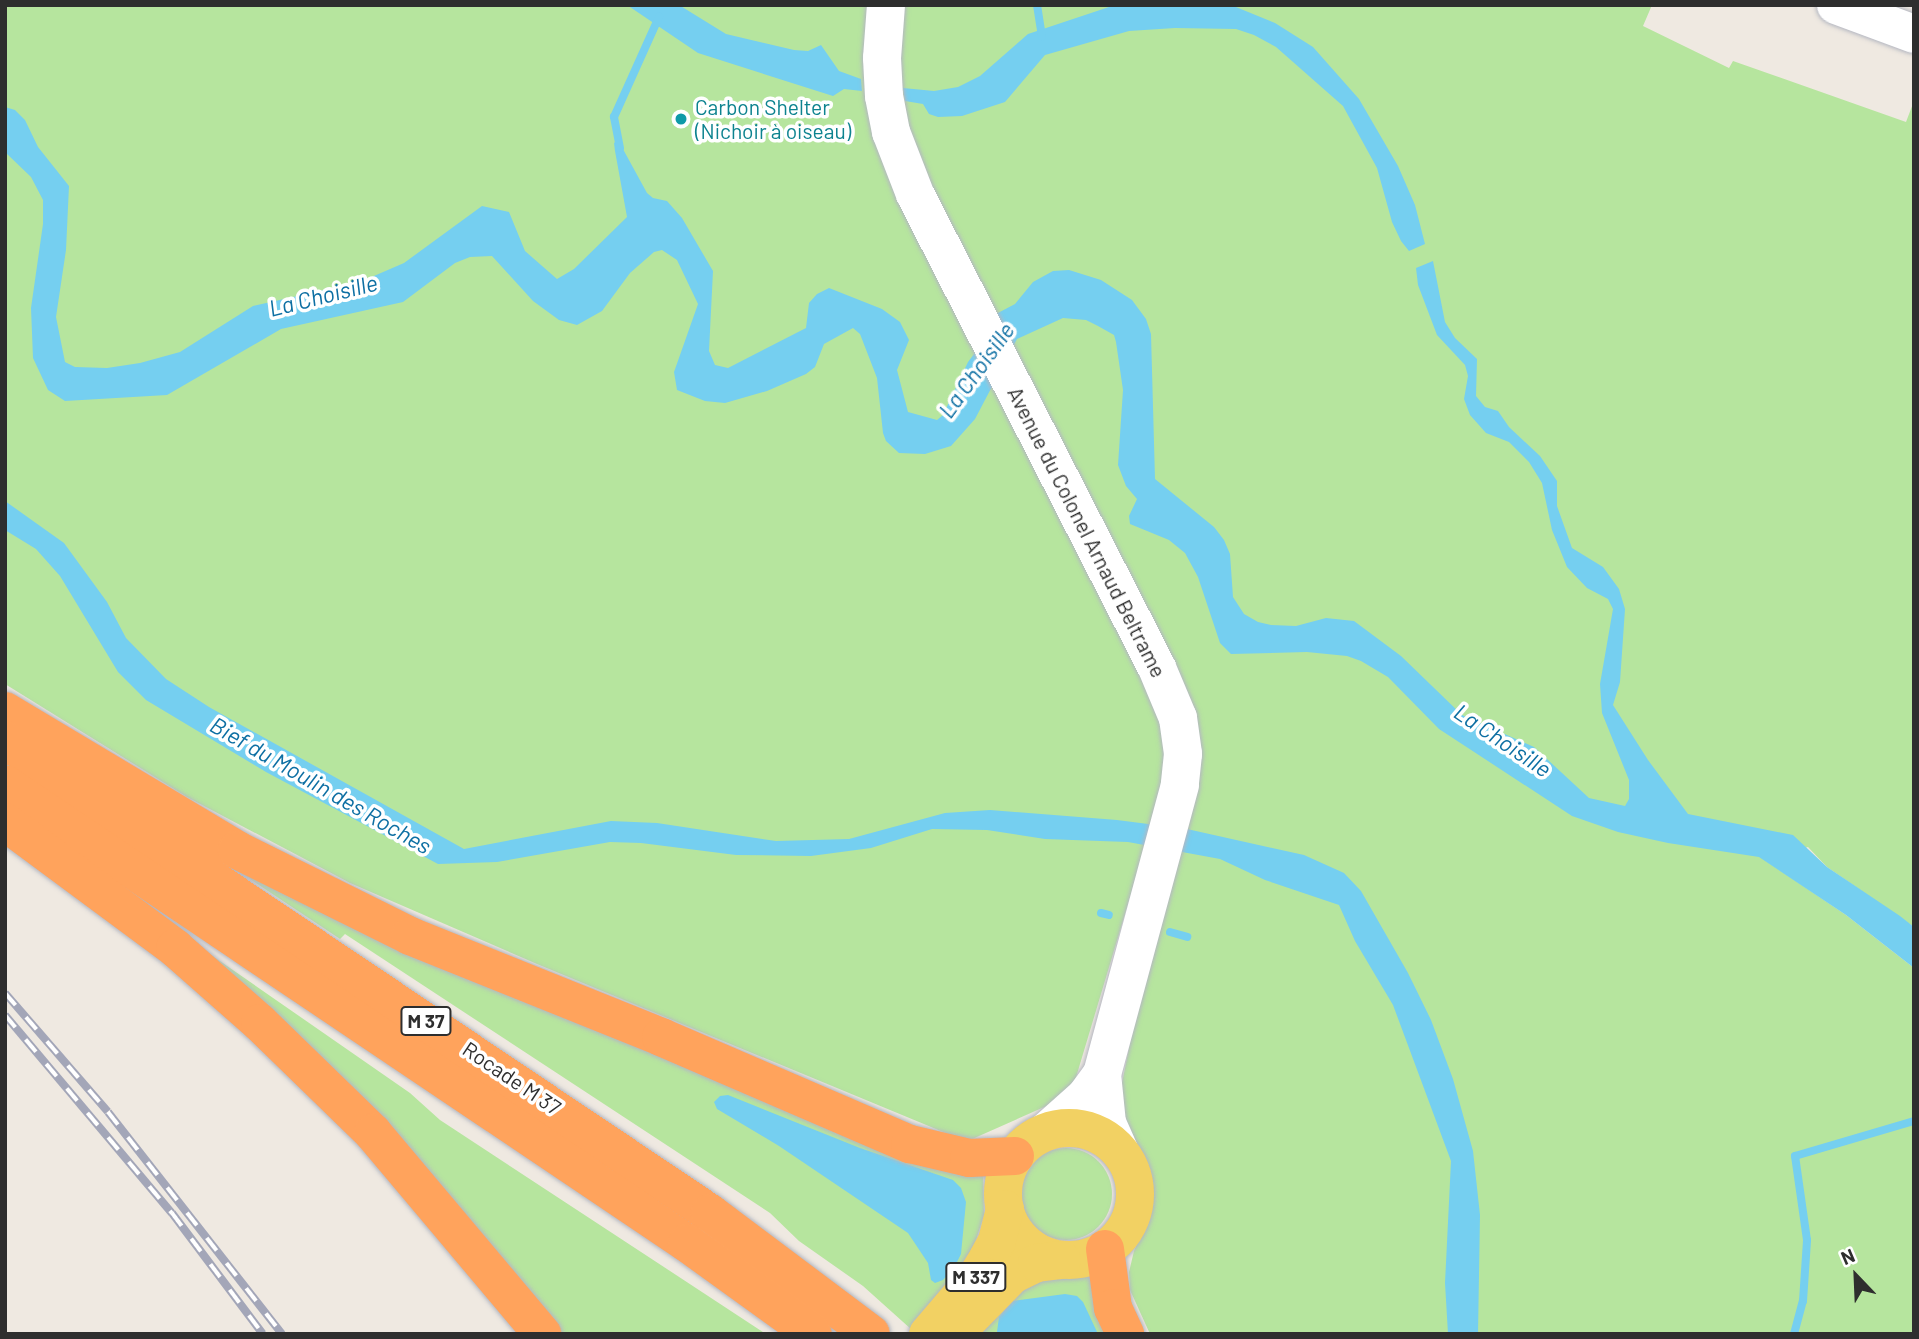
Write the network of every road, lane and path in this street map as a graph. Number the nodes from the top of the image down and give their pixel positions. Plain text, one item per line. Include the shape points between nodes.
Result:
1 (886, 5) edge
2 (1836, 5) edge
3 (1914, 34) edge
4 (5, 711) edge
5 (5, 740) edge
6 (5, 784) edge
7 (5, 822) edge
8 (1102, 1074) junction
9 (1047, 1131) junction
10 (1119, 1150) junction
11 (1015, 1156) junction
12 (1004, 1209) junction
13 (1105, 1249) junction
14 (1062, 1260) junction
15 (542, 1334) edge
16 (813, 1334) edge
17 (871, 1334) edge
18 (928, 1334) edge
19 (956, 1334) edge
20 (1125, 1334) edge

1 - 8 street, Avenue du Colonel Arnaud Beltrame via 883,90 891,132 915,194 1163,680 1178,718 1183,754 1180,785
2 - 3 street
4 - 11 highway via 237,850 410,936 910,1144 969,1158
5 - 17 highway, Rocade M 37 / M 37 via 710,1213
6 - 16 highway, Rocade M 37 / M 37 via 687,1243
7 - 15 highway via 175,948 260,1023 373,1133
8 - 9 street, Avenue du Colonel Arnaud Beltrame via 1086,1096
8 - 10 street, Avenue du Colonel Arnaud Beltrame via 1107,1123
9 - 10 main road via 1067,1127 1088,1130
9 - 11 main road
10 - 13 main road via 1132,1175 1135,1203 1129,1221
11 - 12 main road via 1006,1172
12 - 14 main road via 1011,1226 1028,1245
12 - 18 main road, M 337 via 988,1258
13 - 14 main road via 1085,1258
13 - 20 highway via 1113,1308
14 - 19 main road, M 337 via 1012,1275

